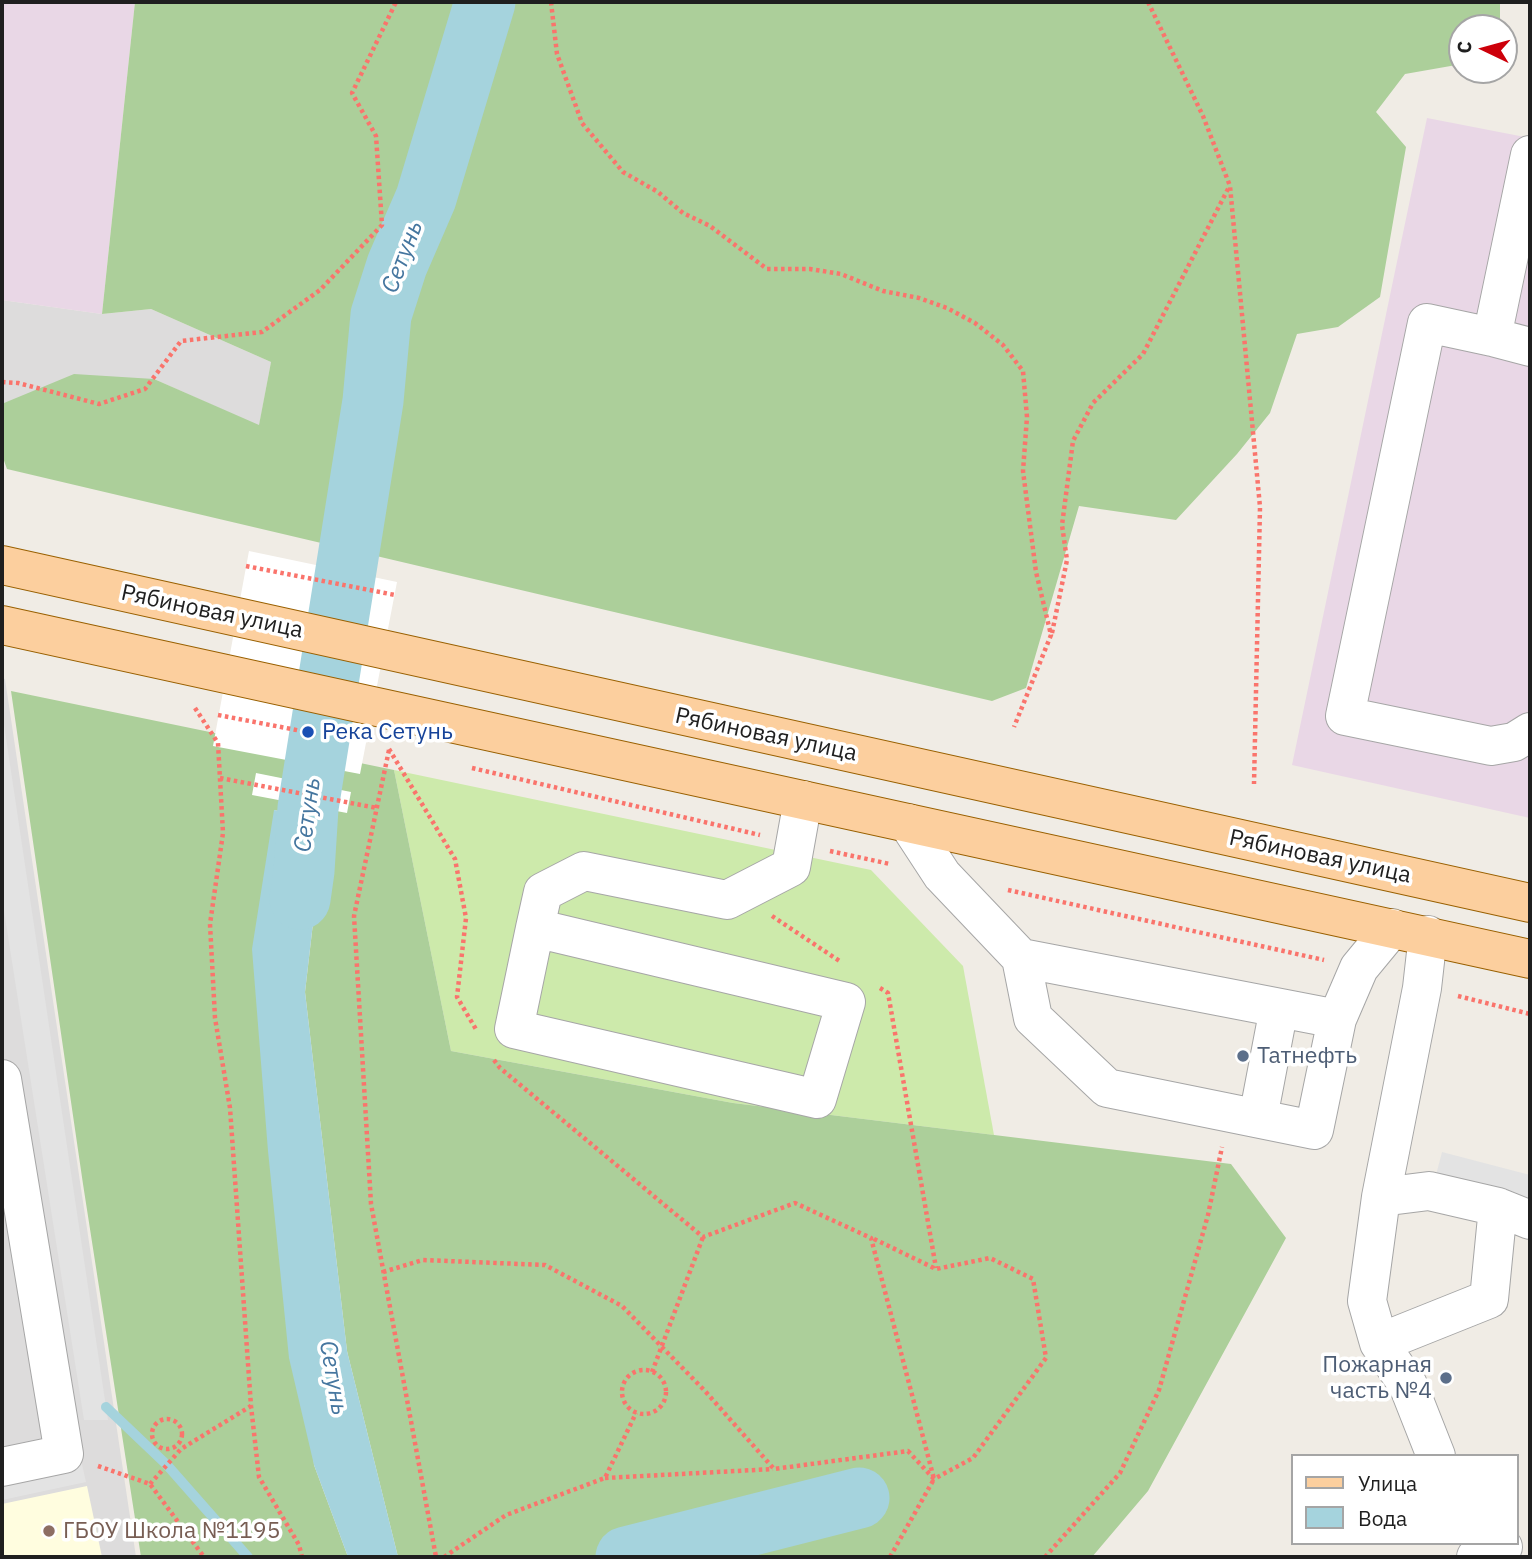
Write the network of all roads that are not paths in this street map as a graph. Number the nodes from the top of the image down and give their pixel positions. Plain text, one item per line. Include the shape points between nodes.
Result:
1 (1530, 155) edge
2 (1492, 337) junction
3 (1530, 348) edge
4 (2, 565) edge
5 (2, 625) edge
6 (1530, 732) edge
7 (803, 800) junction
8 (908, 823) junction
9 (1530, 903) edge
10 (535, 928) junction
11 (1410, 932) junction
12 (1021, 958) junction
13 (1529, 960) edge
14 (1279, 1008) junction
15 (1337, 1019) junction
16 (2, 1079) edge
17 (1244, 1115) junction
18 (1381, 1196) junction
19 (1514, 1214) edge
20 (1379, 1343) junction
21 (1435, 1454) edge
22 (2, 1467) edge

1 - 2 lane
2 - 3 lane
2 - 6 lane via 1427,323 1345,716 1491,746 1514,742
4 - 9 main road, Рябиновая улица
5 - 7 main road
7 - 8 main road
7 - 10 lane via 791,867 740,894 727,900 584,871 544,892
8 - 11 main road
8 - 12 lane via 942,875
10 - 10 lane via 514,1029 817,1099 846,1002
11 - 13 main road
11 - 15 lane via 1359,968
11 - 18 lane via 1422,988
12 - 14 lane
12 - 17 lane via 1033,1018 1107,1088
14 - 15 lane
14 - 17 lane
15 - 17 lane via 1314,1130
16 - 22 lane via 64,1454
18 - 19 lane via 1429,1191
18 - 20 lane via 1367,1301
19 - 20 lane via 1489,1299
20 - 21 lane via 1408,1385

